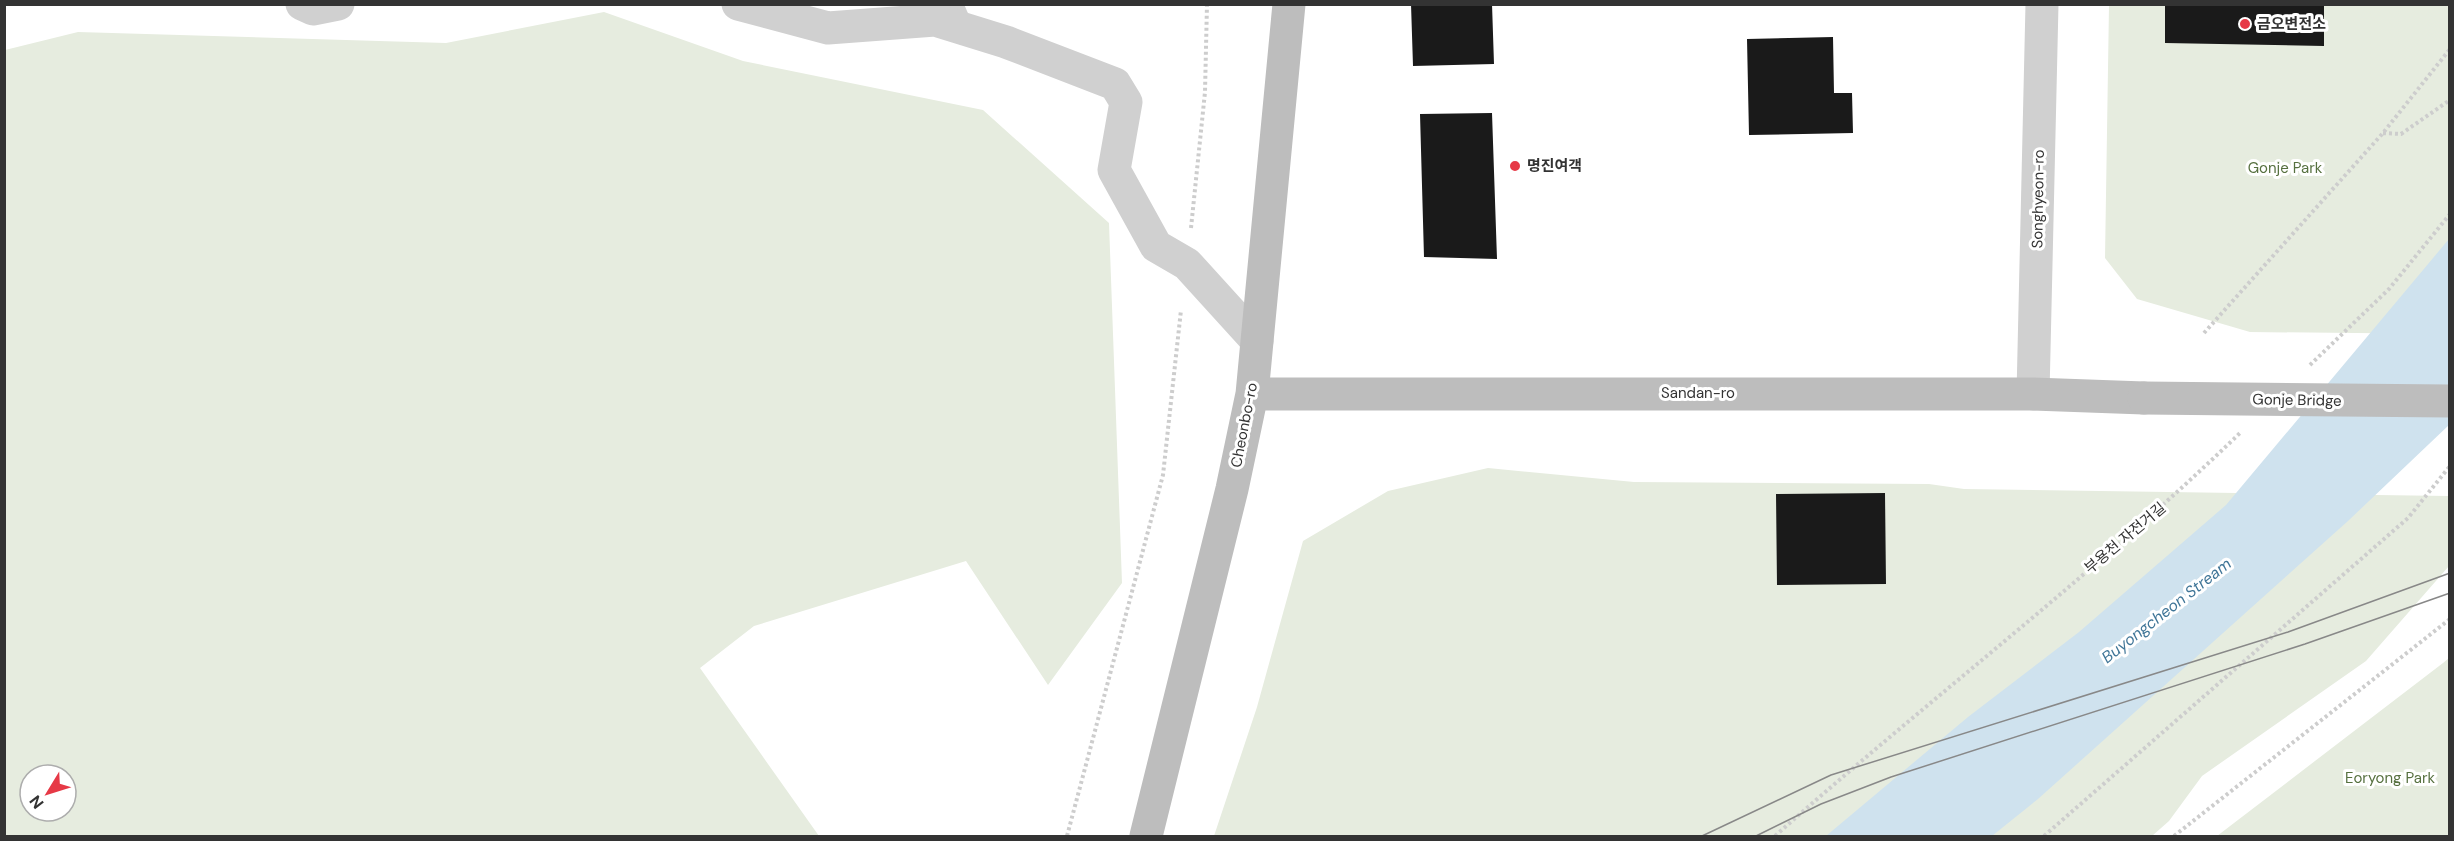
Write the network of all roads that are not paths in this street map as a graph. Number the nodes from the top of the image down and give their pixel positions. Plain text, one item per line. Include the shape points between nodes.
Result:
1 (302, 4) edge
2 (338, 4) edge
3 (738, 4) edge
4 (1288, 4) edge
5 (2042, 4) edge
6 (958, 17) edge
7 (1257, 341) junction
8 (1252, 393) junction
9 (2033, 394) junction
10 (2144, 398) joint
11 (2450, 401) edge
12 (1146, 837) edge

1 - 2 street via 313,9
3 - 6 street via 828,28
4 - 7 main road, Cheonbo-ro
5 - 9 street, Songhyeon-ro
6 - 7 street via 1006,42 1115,84 1126,102 1114,170 1156,246 1187,264
7 - 8 main road, Cheonbo-ro
8 - 9 main road, Sandan-ro
8 - 12 main road, Cheonbo-ro
9 - 10 main road, Sandan-ro
10 - 11 main road, Gonje Bridge, bridge

